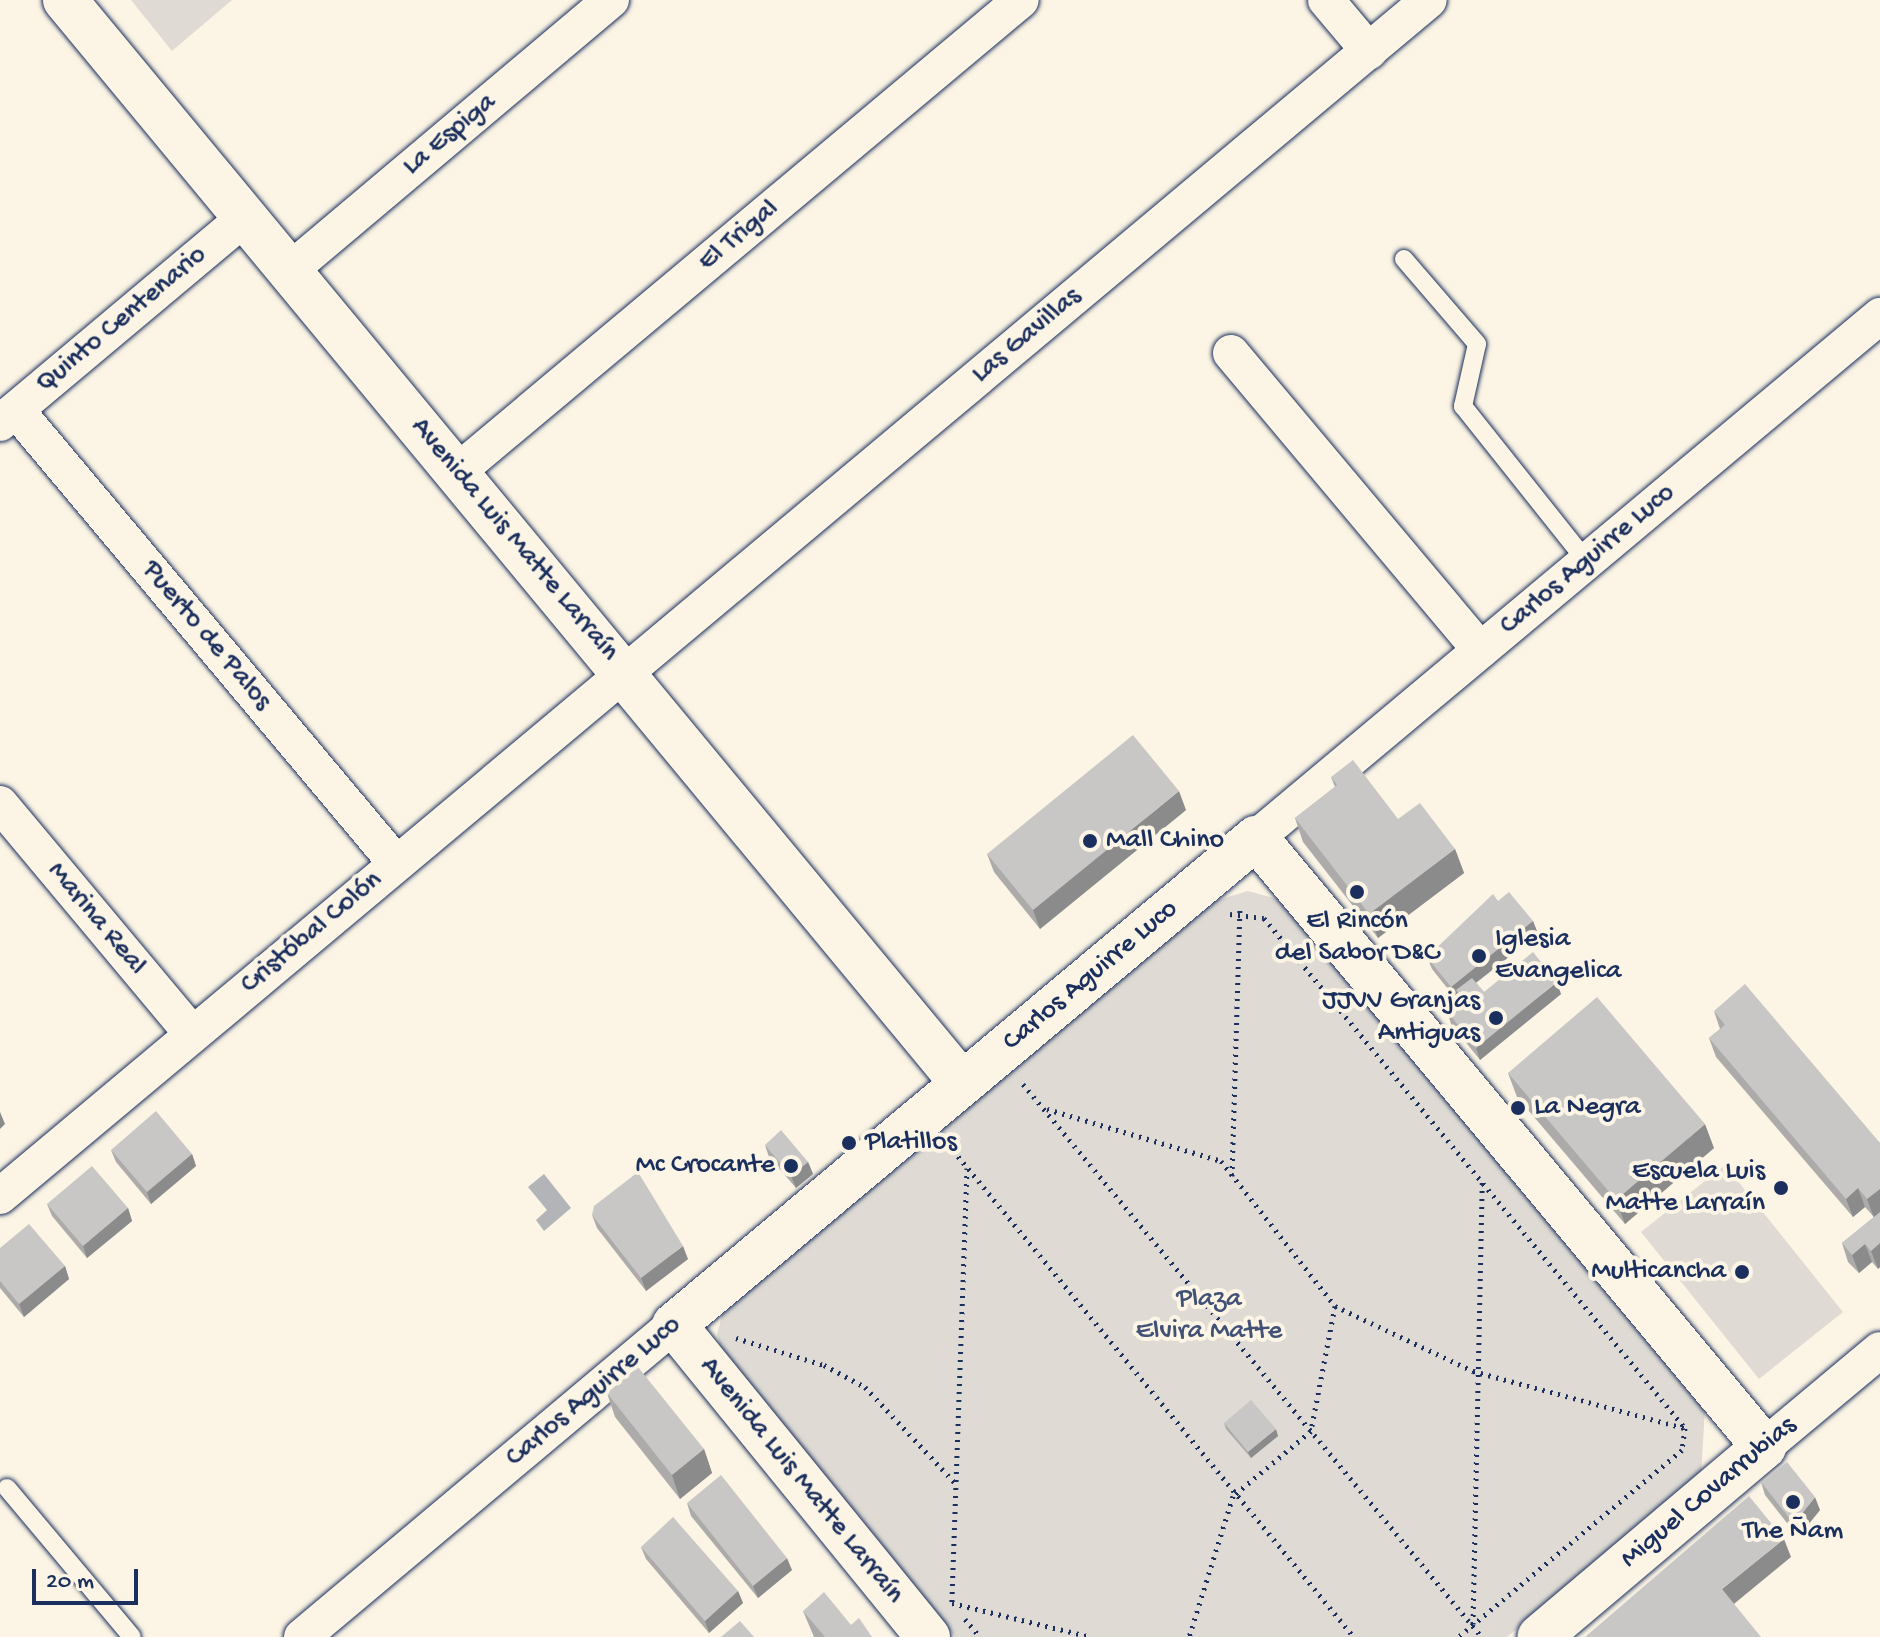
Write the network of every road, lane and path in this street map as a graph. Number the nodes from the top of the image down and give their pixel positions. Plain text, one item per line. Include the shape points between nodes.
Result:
1 (65, 0) edge
2 (611, 0) edge
3 (1021, 0) edge
4 (1326, 0) edge
5 (1429, 0) edge
6 (1369, 51) junction
7 (244, 218) junction
8 (1404, 259) dead end
9 (289, 271) junction
10 (1880, 316) edge
11 (1231, 353) dead end
12 (8, 417) edge
13 (457, 472) junction
14 (1587, 562) junction
15 (1480, 650) junction
16 (624, 671) junction
17 (0, 804) edge
18 (1256, 838) junction
19 (396, 863) junction
20 (1240, 910) junction
21 (1226, 916) dead end
22 (192, 1034) junction
23 (1019, 1070) junction
24 (962, 1083) junction
25 (1011, 1094) dead end
26 (1046, 1108) junction
27 (925, 1114) junction
28 (964, 1137) dead end
29 (952, 1148) junction
30 (940, 1158) dead end
31 (967, 1167) junction
32 (1483, 1169) dead end
33 (1232, 1176) junction
34 (1482, 1181) junction
35 (0, 1196) edge
36 (1335, 1306) junction
37 (674, 1325) junction
38 (740, 1325) dead end
39 (728, 1335) junction
40 (738, 1347) dead end
41 (1880, 1350) edge
42 (1473, 1371) junction
43 (1685, 1428) junction
44 (1311, 1431) junction
45 (1764, 1447) junction
46 (956, 1484) junction
47 (7, 1488) dead end
48 (1233, 1496) junction
49 (942, 1591) dead end
50 (940, 1620) edge
51 (1473, 1625) junction
52 (132, 1637) edge
53 (302, 1637) edge
54 (980, 1637) edge
55 (1091, 1637) edge
56 (1189, 1637) edge
57 (1354, 1637) edge
58 (1458, 1637) edge
59 (1482, 1637) edge
60 (1539, 1637) edge

1 - 7 street, Avenida Luis Matte Larraín
2 - 9 street, La Espiga
3 - 13 street, El Trigal
4 - 6 street
5 - 6 street, Las Gavillas
6 - 16 street, Las Gavillas
7 - 9 street, Avenida Luis Matte Larraín
7 - 12 street, Quinto Centenario
8 - 14 lane via 1477,344 1463,406
9 - 13 street, Avenida Luis Matte Larraín
10 - 14 street, Carlos Aguirre Luco
11 - 15 street
12 - 19 street, Puerto de Palos
13 - 16 street, Avenida Luis Matte Larraín
14 - 15 street, Carlos Aguirre Luco
15 - 18 street, Carlos Aguirre Luco
16 - 19 street, Cristóbal Colón
16 - 24 street, Avenida Luis Matte Larraín
17 - 22 street, Marina Real
18 - 23 street, Carlos Aguirre Luco
18 - 45 street
19 - 22 street, Cristóbal Colón
20 - 21 path
20 - 33 path
20 - 34 path via 1264,918
22 - 35 street, Cristóbal Colón
23 - 24 street, Carlos Aguirre Luco
23 - 25 path
23 - 26 path
24 - 27 street, Carlos Aguirre Luco
26 - 33 path via 1221,1161
26 - 44 path
27 - 29 path
27 - 37 street, Carlos Aguirre Luco
28 - 29 path
29 - 30 path
29 - 31 path
31 - 46 path
31 - 48 path
32 - 34 path
33 - 36 path
34 - 42 path
34 - 43 path
36 - 42 path
36 - 44 path
37 - 50 street, Avenida Luis Matte Larraín
37 - 53 street, Carlos Aguirre Luco
38 - 39 path
39 - 40 path
39 - 46 path via 824,1365 865,1387
41 - 45 street, Miguel Covarrubias
42 - 43 path
42 - 51 path
43 - 51 path via 1682,1450
44 - 48 path
44 - 51 path
45 - 60 street, Miguel Covarrubias
46 - 50 path
47 - 52 lane
48 - 56 path
48 - 57 path
49 - 50 path
50 - 54 path
50 - 55 path
51 - 58 path
51 - 59 path

